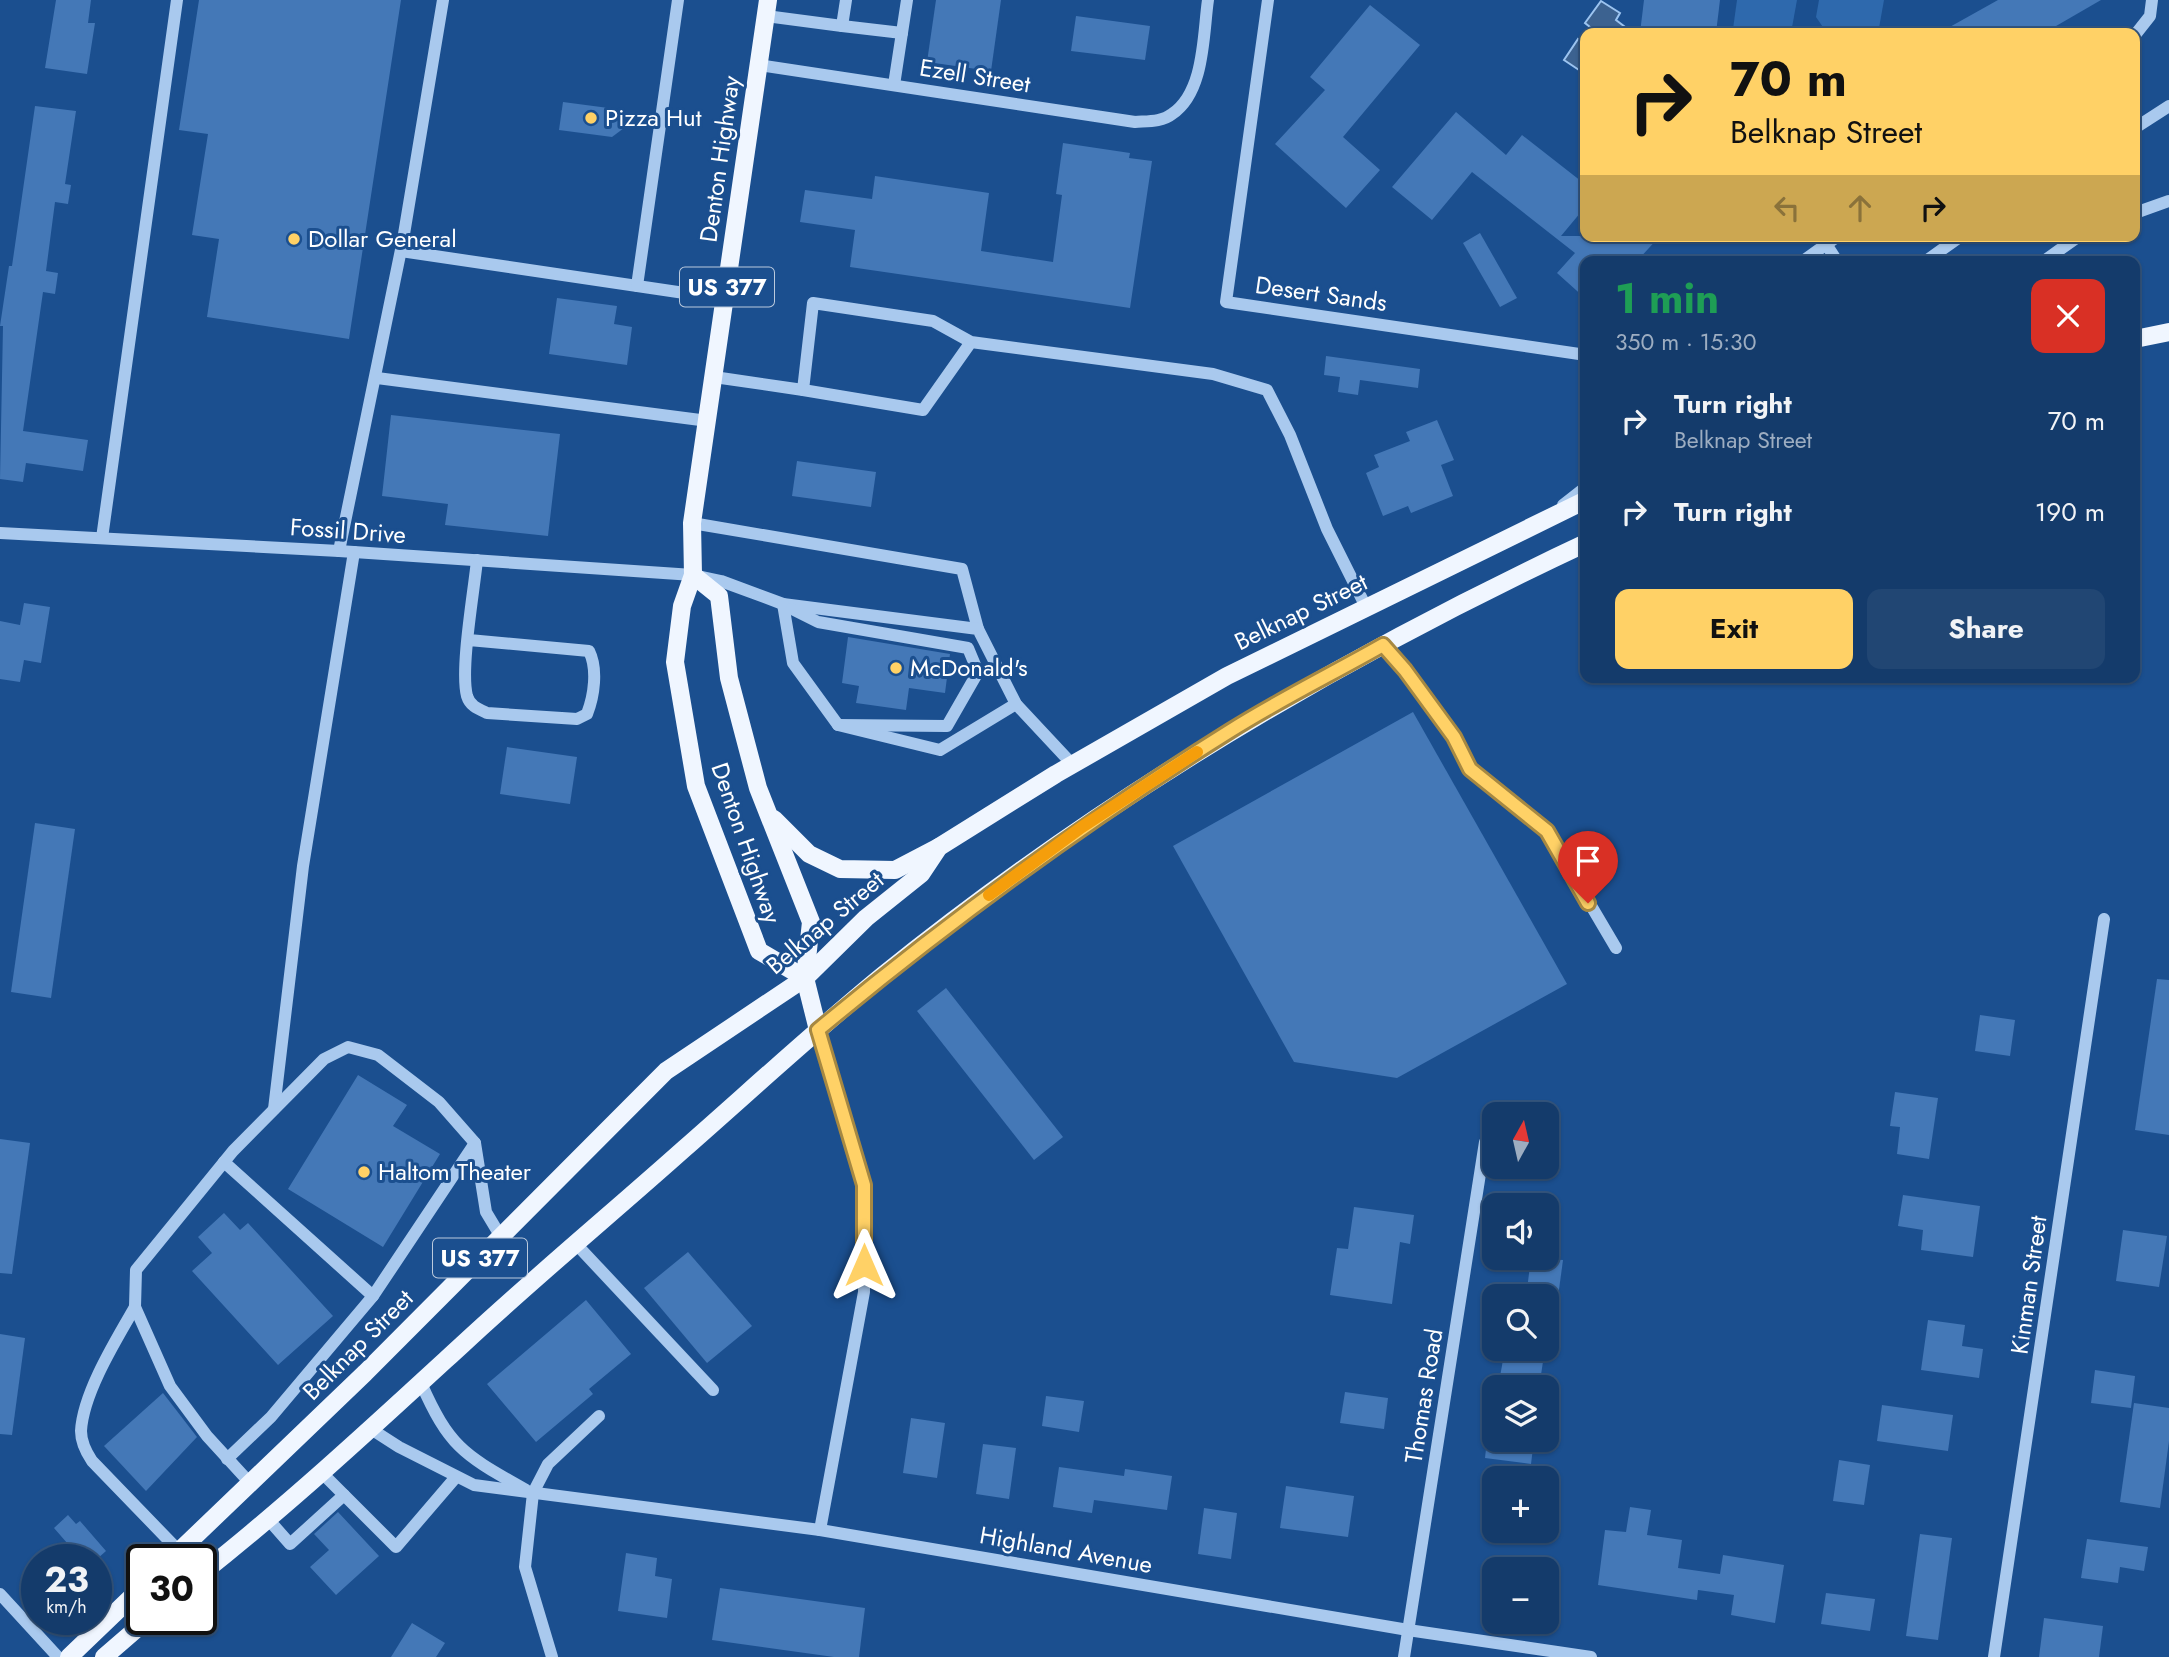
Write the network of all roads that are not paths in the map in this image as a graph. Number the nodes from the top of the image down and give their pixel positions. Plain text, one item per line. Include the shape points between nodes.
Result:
1 (177, 0) edge
2 (443, 0) edge
3 (678, 0) edge
4 (846, 0) edge
5 (907, 0) edge
6 (1208, 0) edge
7 (1268, 0) edge
8 (2152, 0) edge
9 (767, 8) edge
10 (842, 26) junction
11 (2140, 29) edge
12 (902, 33) junction
13 (759, 65) junction
14 (894, 85) junction
15 (2169, 106) edge
16 (2140, 125) edge
17 (2169, 201) edge
18 (2140, 211) edge
19 (1829, 242) edge
20 (1953, 242) edge
21 (2070, 242) edge
22 (1826, 244) junction
23 (401, 251) junction
24 (1810, 256) edge
25 (1834, 256) edge
26 (1933, 256) edge
27 (2050, 256) edge
28 (637, 286) junction
29 (725, 299) junction
30 (2169, 332) edge
31 (2140, 338) edge
32 (971, 342) junction
33 (1580, 354) edge
34 (714, 377) junction
35 (377, 378) junction
36 (803, 390) junction
37 (708, 421) junction
38 (1580, 492) edge
39 (1580, 503) edge
40 (1543, 521) junction
41 (692, 523) junction
42 (0, 533) edge
43 (102, 538) junction
44 (1580, 546) edge
45 (339, 551) junction
46 (354, 552) junction
47 (477, 560) junction
48 (693, 575) junction
49 (783, 604) junction
50 (1366, 607) junction
51 (978, 629) junction
52 (469, 640) junction
53 (1383, 645) junction
54 (1016, 704) junction
55 (838, 725) junction
56 (1073, 765) junction
57 (768, 813) junction
58 (939, 847) junction
59 (2104, 919) dead end
60 (1616, 948) dead end
61 (805, 978) junction
62 (818, 1030) junction
63 (274, 1109) junction
64 (475, 1143) junction
65 (1482, 1161) edge
66 (224, 1162) junction
67 (501, 1237) junction
68 (576, 1244) junction
69 (373, 1296) junction
70 (135, 1307) junction
71 (421, 1383) junction
72 (713, 1390) dead end
73 (598, 1416) dead end
74 (372, 1429) junction
75 (227, 1459) junction
76 (322, 1473) junction
77 (456, 1478) junction
78 (250, 1483) junction
79 (533, 1493) junction
80 (344, 1495) junction
81 (268, 1519) junction
82 (820, 1530) junction
83 (165, 1544) edge
84 (186, 1544) edge
85 (217, 1561) edge
86 (0, 1594) edge
87 (126, 1602) edge
88 (1408, 1630) junction
89 (129, 1635) edge
90 (58, 1657) edge
91 (69, 1657) edge
92 (104, 1657) edge
93 (552, 1657) edge
94 (1404, 1657) edge
95 (1591, 1657) edge
96 (1994, 1657) edge

1 - 43 street
2 - 23 street
3 - 28 street
4 - 10 street
5 - 12 street
6 - 14 street, Ezell Street via 1191,91 1171,116 1135,122
7 - 33 street, Desert Sands via 1226,302
8 - 11 street via 2150,16
9 - 10 street
9 - 13 main road, Denton Highway / US 377
10 - 12 street
12 - 14 street
13 - 14 street, Ezell Street
13 - 29 main road, Denton Highway / US 377
15 - 16 street
17 - 18 street
19 - 22 street
20 - 26 street
21 - 27 street
22 - 24 street
22 - 25 street
23 - 28 street
23 - 35 street
28 - 29 street
29 - 34 main road, Denton Highway / US 377
30 - 31 main road
32 - 36 street via 923,410
32 - 36 street via 933,321 813,303
32 - 50 street via 1213,374 1267,390 1290,435 1326,529
34 - 36 street
34 - 37 main road, Denton Highway / US 377
35 - 37 street
35 - 45 street
37 - 41 main road, Denton Highway / US 377
38 - 40 street
39 - 40 main road, Belknap Street
40 - 50 main road, Belknap Street
41 - 48 main road, Denton Highway / US 377
41 - 51 street via 962,569
42 - 43 street, Fossil Drive
43 - 45 street, Fossil Drive
44 - 53 main road via 1465,599
45 - 46 street, Fossil Drive
46 - 47 street, Fossil Drive
46 - 63 street via 303,866
47 - 48 street, Fossil Drive
47 - 52 street
48 - 49 street, Fossil Drive
48 - 57 main road, Denton Highway via 719,596 729,678
48 - 61 main road, Denton Highway / US 377 via 682,606 675,662 696,786 759,951
49 - 51 street
49 - 55 street via 793,663
49 - 55 street via 818,622 968,648 978,673 947,726
50 - 56 main road, Belknap Street via 1227,676
51 - 54 street
52 - 52 street via 467,697 474,708 487,713 577,719 587,714 594,662 589,651
53 - 60 street via 1454,737 1470,769 1547,831
53 - 62 main road via 1232,729 1082,827
54 - 55 street via 940,750
54 - 56 street
56 - 58 main road, Belknap Street
57 - 58 main road via 809,854 840,869 895,870
57 - 61 main road, Denton Highway via 811,922
58 - 61 main road, Belknap Street via 921,874 866,918
59 - 96 street, Kinman Street
61 - 62 main road, Denton Highway
61 - 67 main road, Belknap Street / US 377 via 666,1071
62 - 68 main road, US 377
62 - 82 street via 864,1185 864,1292
63 - 64 street via 324,1059 348,1048 377,1055 439,1102
63 - 66 street
64 - 67 street via 486,1212
64 - 69 street
65 - 88 street, Thomas Road
66 - 69 street
66 - 70 street via 136,1270
67 - 78 main road, Belknap Street / US 377
68 - 71 main road, US 377
68 - 72 street
69 - 75 street via 271,1417
70 - 75 street via 170,1386
70 - 83 street via 111,1349 84,1413 81,1434 92,1461
71 - 74 main road, US 377
71 - 79 street via 454,1444
73 - 79 street via 548,1464
74 - 76 main road, US 377
74 - 77 street, Highland Avenue
75 - 78 street
76 - 80 street
76 - 81 main road, US 377
77 - 79 street, Highland Avenue
77 - 80 street via 396,1547
78 - 84 main road, Belknap Street / US 377
79 - 82 street, Highland Avenue
79 - 93 street via 525,1567
80 - 81 street via 290,1544
81 - 85 main road, US 377
82 - 88 street, Highland Avenue
86 - 90 street
87 - 91 main road
88 - 94 street, Thomas Road
88 - 95 street, Highland Avenue
89 - 92 main road

